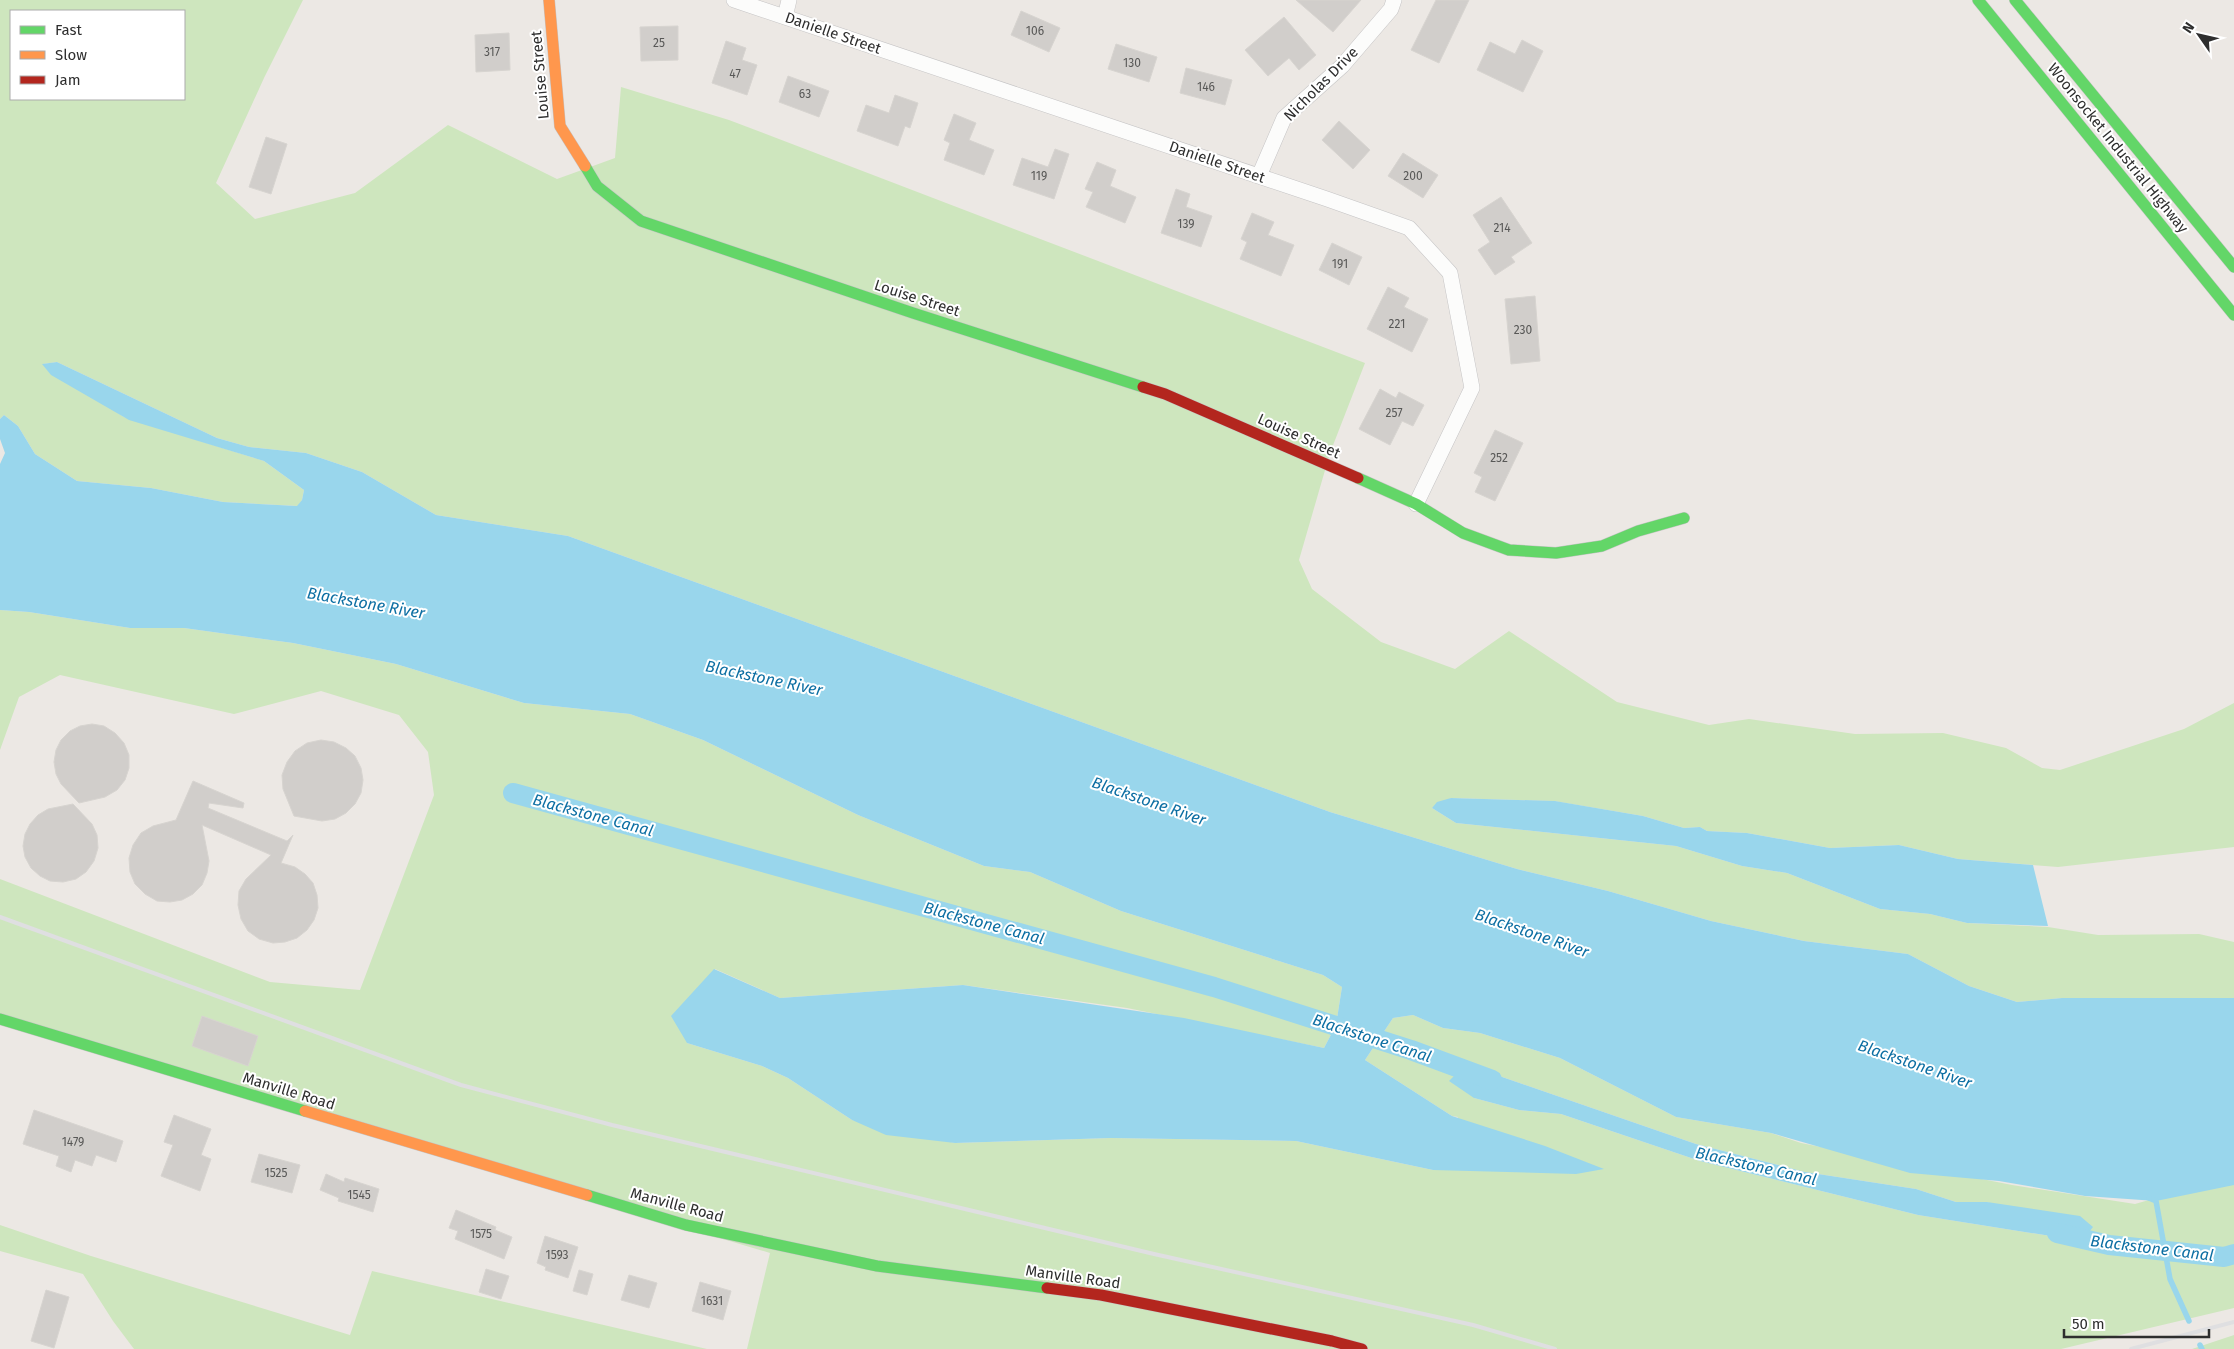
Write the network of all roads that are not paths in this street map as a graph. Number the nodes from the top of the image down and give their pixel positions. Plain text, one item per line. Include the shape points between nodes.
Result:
1 (549, 0) edge
2 (734, 0) edge
3 (789, 0) edge
4 (1394, 0) edge
5 (1978, 0) edge
6 (2015, 0) edge
7 (785, 17) junction
8 (1259, 176) junction
9 (2234, 267) edge
10 (2234, 315) edge
11 (1416, 504) junction
12 (1684, 518) dead end
13 (0, 1019) edge
14 (1362, 1349) edge

1 - 11 main road, Louise Street via 560,126 597,186 641,221 1165,394
2 - 7 street, Danielle Street
3 - 7 street
4 - 8 street, Nicholas Drive via 1391,9 1342,66 1284,118
5 - 10 main road, Woonsocket Industrial Highway
6 - 9 main road, Woonsocket Industrial Highway
7 - 8 street, Danielle Street
8 - 11 street, Danielle Street via 1409,228 1450,273 1472,388
11 - 12 main road, Louise Street via 1463,533 1509,550 1556,553 1602,546 1638,531
13 - 14 main road, Manville Road via 686,1226 877,1266 1101,1295

